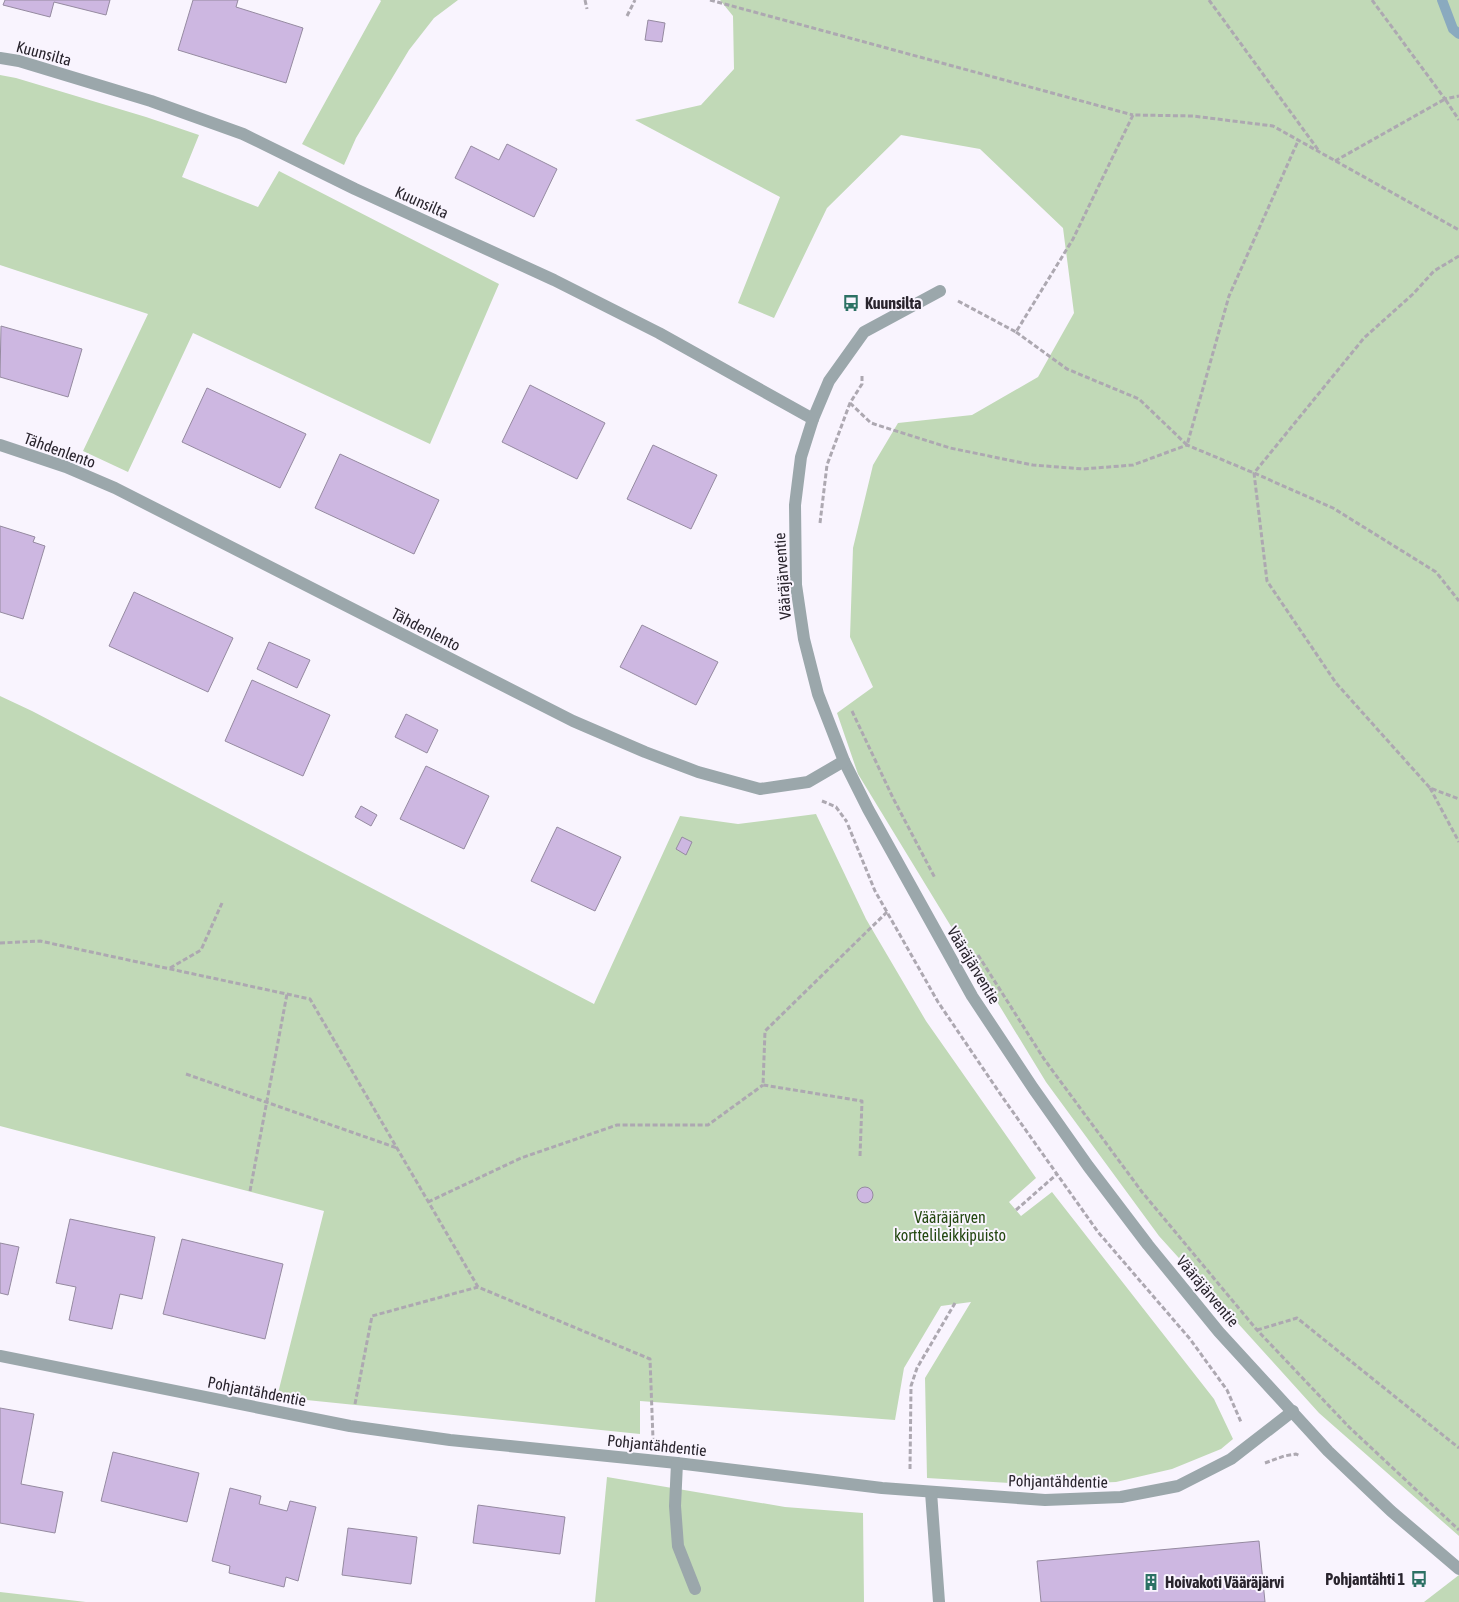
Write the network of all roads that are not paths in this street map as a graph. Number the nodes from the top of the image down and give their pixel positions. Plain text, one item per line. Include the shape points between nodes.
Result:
1 (0, 58) edge
2 (940, 291) road end
3 (813, 419) junction
4 (0, 445) edge
5 (844, 760) junction
6 (0, 1356) edge
7 (1293, 1411) junction
8 (677, 1463) junction
9 (931, 1492) junction
10 (1459, 1569) edge
11 (695, 1589) dead end
12 (939, 1602) edge

1 - 3 street, Kuunsilta via 151,101 243,134 554,280 659,333
2 - 3 street, Vääräjärventie via 864,332 829,381
3 - 5 street, Vääräjärventie via 801,457 795,505 796,586 804,639 818,694
4 - 5 street, Tähdenlento via 66,467 115,488 573,721 689,769 760,789 808,782
5 - 7 street, Vääräjärventie via 972,996 1033,1088 1148,1245 1220,1332
6 - 8 street, Pohjantähdentie via 350,1426 450,1440
7 - 9 street, Pohjantähdentie via 1231,1459 1178,1486 1120,1497 1045,1500
7 - 10 street, Vääräjärventie via 1328,1451 1391,1511
8 - 9 street, Pohjantähdentie
8 - 11 street via 675,1506 678,1546
9 - 12 street

